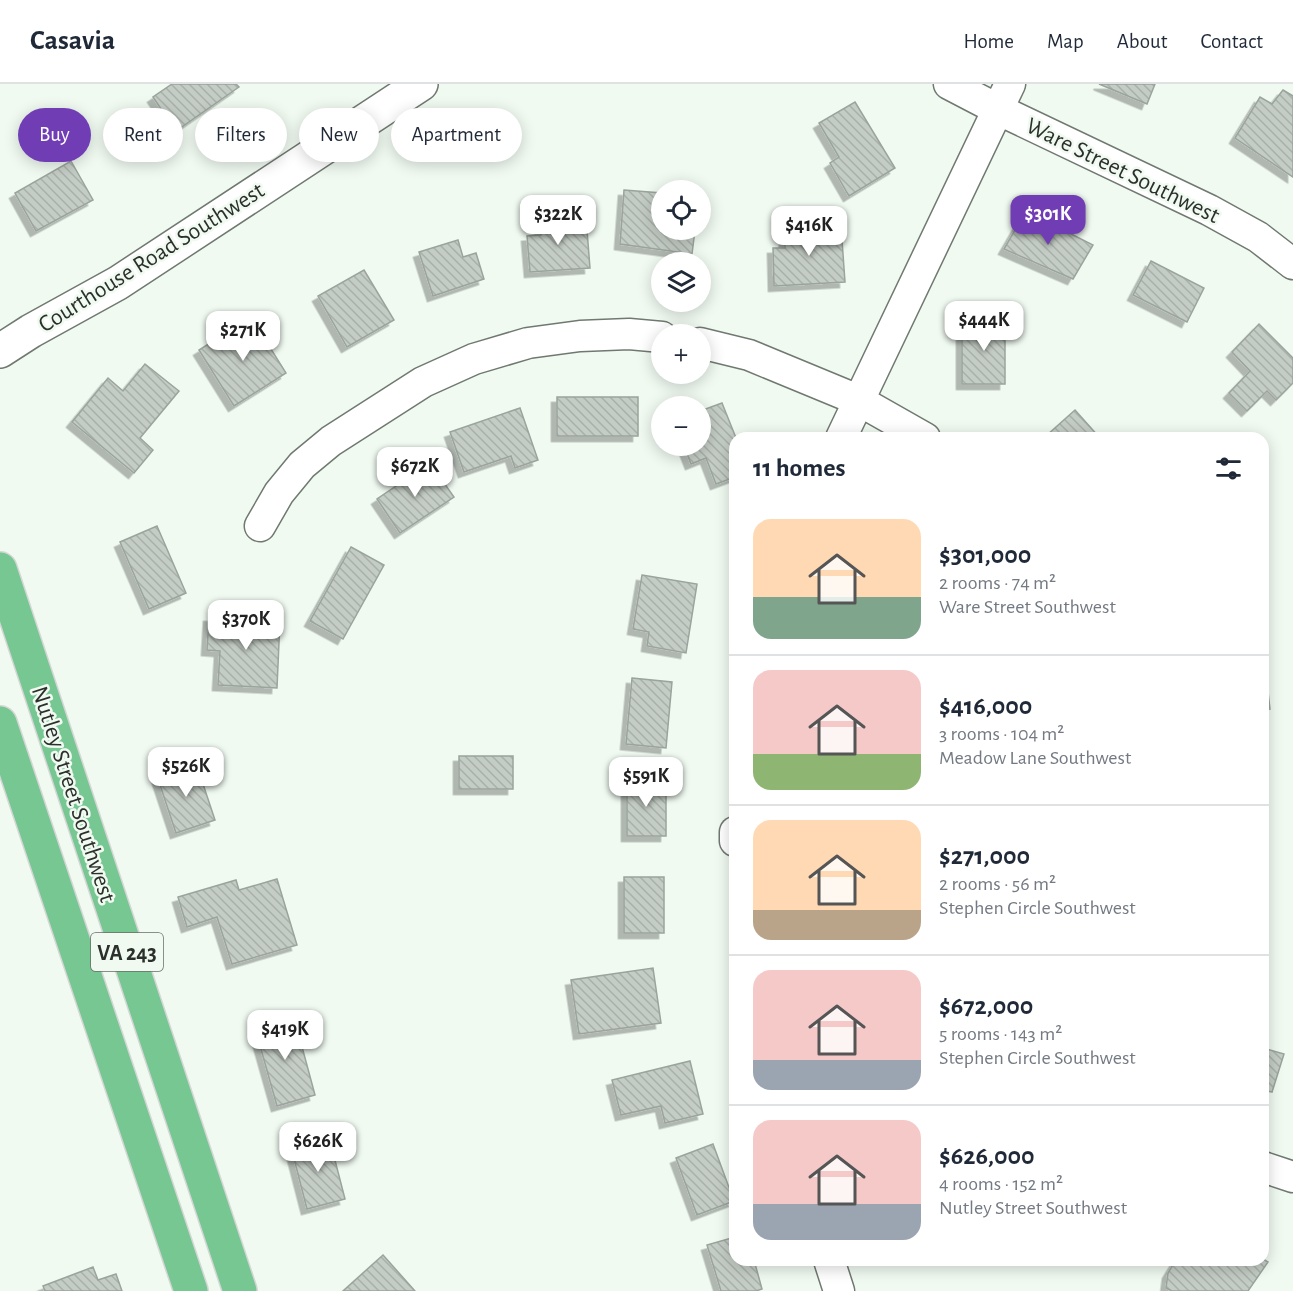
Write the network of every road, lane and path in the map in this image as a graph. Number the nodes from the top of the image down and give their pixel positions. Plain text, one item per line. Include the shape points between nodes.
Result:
1 (421, 84) edge
2 (949, 84) edge
3 (1003, 96) edge
4 (1293, 264) edge
5 (651, 336) edge
6 (711, 346) edge
7 (0, 351) edge
8 (858, 400) junction
9 (844, 432) edge
10 (914, 432) edge
11 (260, 526) dead end
12 (0, 569) edge
13 (0, 723) edge
14 (1269, 1169) edge
15 (1293, 1177) edge
16 (831, 1266) edge
17 (191, 1291) edge
18 (240, 1291) edge
19 (839, 1291) edge

1 - 7 street, Courthouse Road Southwest via 118,283
2 - 3 street, Ware Street Southwest
3 - 4 street, Ware Street Southwest via 1258,237
3 - 8 street
5 - 11 street via 580,336 528,344 474,359 423,382 331,441 302,465 279,493
6 - 8 street via 749,355
8 - 9 street
8 - 10 street
12 - 18 main road, Nutley Street Southwest / VA 243
13 - 17 main road, Nutley Street Southwest / VA 243
14 - 15 street
16 - 19 street

